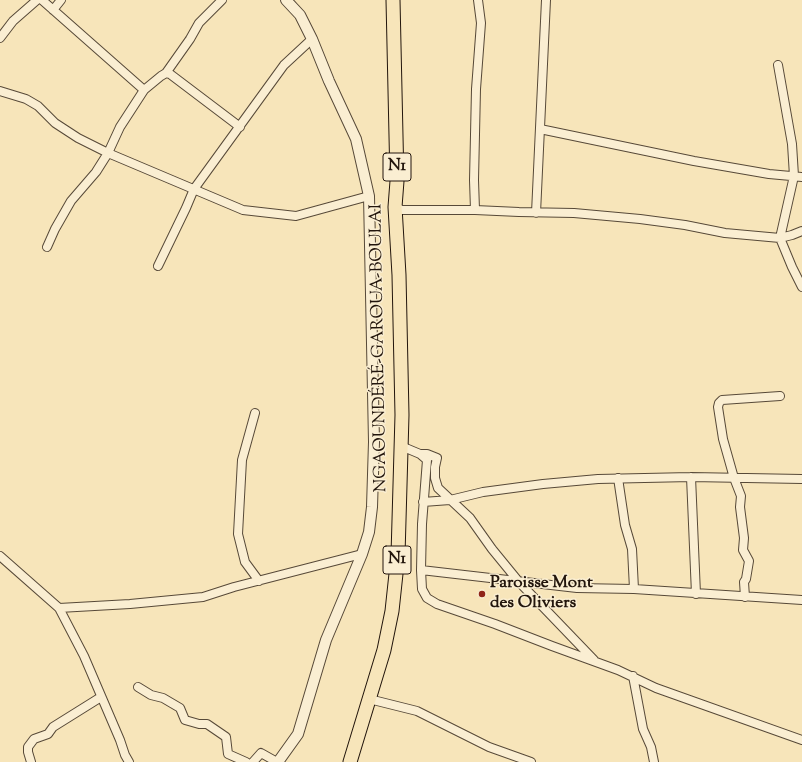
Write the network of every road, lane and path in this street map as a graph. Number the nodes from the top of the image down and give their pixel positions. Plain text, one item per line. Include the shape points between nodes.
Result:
1 (37, 0) edge
2 (42, 0) edge
3 (61, 0) edge
4 (222, 0) edge
5 (286, 0) edge
6 (393, 0) edge
7 (478, 0) edge
8 (546, 0) edge
9 (54, 10) junction
10 (0, 38) edge
11 (312, 39) junction
12 (778, 65) dead end
13 (166, 73) junction
14 (0, 90) edge
15 (144, 90) junction
16 (240, 127) junction
17 (540, 129) junction
18 (108, 153) junction
19 (798, 176) edge
20 (194, 189) junction
21 (369, 196) junction
22 (394, 207) junction
23 (475, 210) junction
24 (536, 213) junction
25 (802, 230) edge
26 (780, 238) junction
27 (47, 247) dead end
28 (158, 266) dead end
29 (802, 287) edge
30 (780, 396) dead end
31 (255, 413) dead end
32 (401, 446) junction
33 (420, 454) junction
34 (691, 477) junction
35 (618, 478) junction
36 (734, 478) junction
37 (802, 479) edge
38 (450, 500) junction
39 (424, 502) junction
40 (362, 554) junction
41 (0, 556) edge
42 (421, 570) junction
43 (259, 581) junction
44 (518, 582) junction
45 (634, 589) junction
46 (696, 594) junction
47 (745, 597) junction
48 (802, 600) edge
49 (59, 608) junction
50 (595, 661) junction
51 (633, 676) junction
52 (138, 687) dead end
53 (101, 697) junction
54 (369, 699) junction
55 (802, 740) edge
56 (31, 762) edge
57 (129, 762) edge
58 (246, 762) edge
59 (253, 762) edge
60 (278, 762) edge
61 (350, 762) edge
62 (531, 762) edge
63 (654, 762) edge

1 - 10 street via 13,21
2 - 9 street
3 - 9 street
4 - 13 street via 199,23
5 - 11 street via 300,15
6 - 22 highway, NGAOUNDÉRÉ-GAROUA-BOULAI / N1 via 397,181
7 - 23 street via 481,23 476,89
8 - 17 street
9 - 15 street
11 - 16 street via 284,65
11 - 21 street via 356,139
12 - 19 street
13 - 15 street
13 - 16 street via 177,78
14 - 18 street via 38,106 60,127
15 - 18 street via 120,127
16 - 20 street
17 - 19 street via 694,162
17 - 24 street
18 - 20 street
18 - 27 street via 96,172 71,201
19 - 26 street
20 - 21 street via 243,210 296,216
20 - 28 street
21 - 40 street via 374,442 371,520
22 - 23 street via 402,210
22 - 32 highway, NGAOUNDÉRÉ-GAROUA-BOULAI / N1 via 399,275
23 - 24 street
24 - 26 street via 574,213 640,219 725,233
25 - 26 street
26 - 29 street
30 - 36 street via 722,400 719,403 723,439
31 - 43 street via 242,460 238,534 245,562
32 - 33 street
32 - 54 highway, NGAOUNDÉRÉ-GAROUA-BOULAI / N1 via 398,555 392,611 384,650
33 - 38 street via 437,458 435,478 438,488
33 - 39 street via 427,460
34 - 35 street
34 - 36 street
34 - 46 street
35 - 38 street via 543,484 483,492
35 - 45 street via 625,525 632,549
36 - 37 street
36 - 47 street via 741,496 743,550 749,561 744,582
38 - 39 street
38 - 44 street via 470,518
39 - 42 street
40 - 43 street
40 - 60 street via 326,640 298,734
41 - 49 street
42 - 44 street
42 - 50 street via 422,589 427,598 437,604
43 - 49 street via 195,598
44 - 45 street via 577,588
44 - 50 street
45 - 46 street
46 - 47 street
47 - 48 street
49 - 53 street via 84,656
50 - 51 street
51 - 55 street via 662,690
51 - 63 street via 643,730 651,747
52 - 58 street via 180,708 185,720 207,724 226,737 228,754
53 - 56 street via 53,727 48,734 34,739 28,747
53 - 57 street
54 - 61 highway, NGAOUNDÉRÉ-GAROUA-BOULAI / N1
54 - 62 street via 417,710 489,747
59 - 60 street via 261,753

